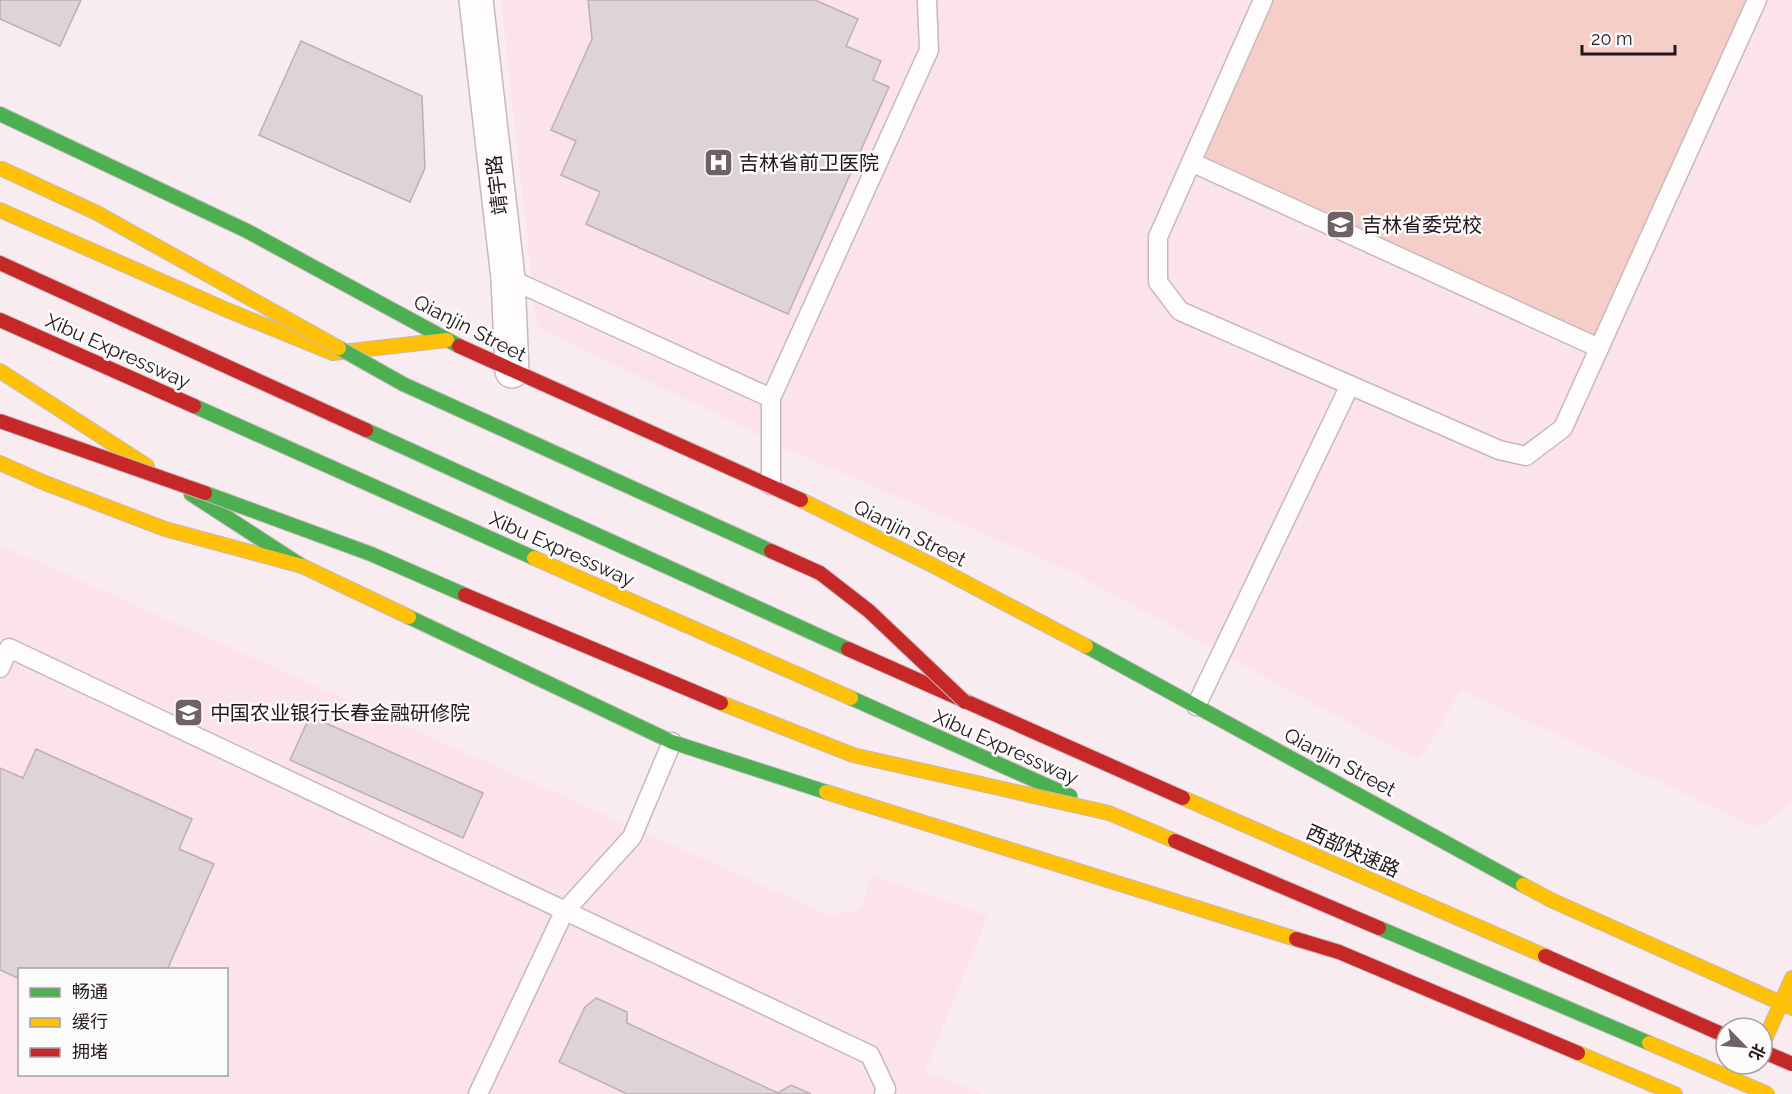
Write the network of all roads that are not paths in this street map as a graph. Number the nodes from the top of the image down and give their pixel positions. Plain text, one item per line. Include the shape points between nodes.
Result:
1 (476, 0) edge
2 (927, 0) edge
3 (1263, 0) edge
4 (1757, 0) edge
5 (0, 114) edge
6 (1191, 162) junction
7 (0, 168) edge
8 (0, 210) edge
9 (0, 263) edge
10 (508, 278) junction
11 (0, 320) edge
12 (447, 340) junction
13 (1599, 348) junction
14 (0, 371) edge
15 (512, 371) junction
16 (1350, 385) junction
17 (771, 398) junction
18 (0, 421) edge
19 (0, 463) edge
20 (771, 485) junction
21 (302, 566) junction
22 (0, 668) edge
23 (965, 702) junction
24 (1196, 706) junction
25 (672, 742) junction
26 (1109, 813) junction
27 (564, 912) junction
28 (1792, 978) edge
29 (1786, 1006) edge
30 (1774, 1026) edge
31 (1714, 1031) edge
32 (1774, 1064) edge
33 (1749, 1076) edge
34 (1786, 1076) edge
35 (478, 1094) edge
36 (884, 1094) edge
37 (1675, 1094) edge
38 (1741, 1094) edge
39 (1768, 1094) edge

1 - 10 street, 靖宇路
2 - 17 lane via 929,50
3 - 6 lane
4 - 13 lane
5 - 12 main road, Qianjin Street via 247,231
6 - 13 lane
6 - 16 lane via 1158,237 1158,282 1180,311
7 - 23 main road, bridge via 97,213 403,384 820,573 868,611
8 - 12 main road via 333,353
9 - 23 main road, Xibu Expressway
10 - 15 street, 靖宇路
10 - 17 lane
11 - 26 main road, Xibu Expressway, bridge
12 - 15 main road, Qianjin Street
13 - 16 lane via 1563,428 1526,456 1499,450
14 - 21 main road
15 - 20 main road, Qianjin Street
16 - 24 lane
17 - 20 lane
18 - 26 main road, bridge via 371,554 666,681 853,754
19 - 21 main road via 165,529
20 - 24 main road, Qianjin Street via 934,566
21 - 25 main road
22 - 27 lane via 9,648
23 - 31 main road, 西部快速路
24 - 29 main road, Qianjin Street via 1551,900
25 - 27 lane via 632,837
25 - 37 main road via 1340,952
26 - 39 main road, bridge
27 - 35 lane
27 - 36 lane via 870,1055 886,1089
28 - 29 main road
29 - 30 main road
32 - 34 main road, bridge
33 - 38 main road

